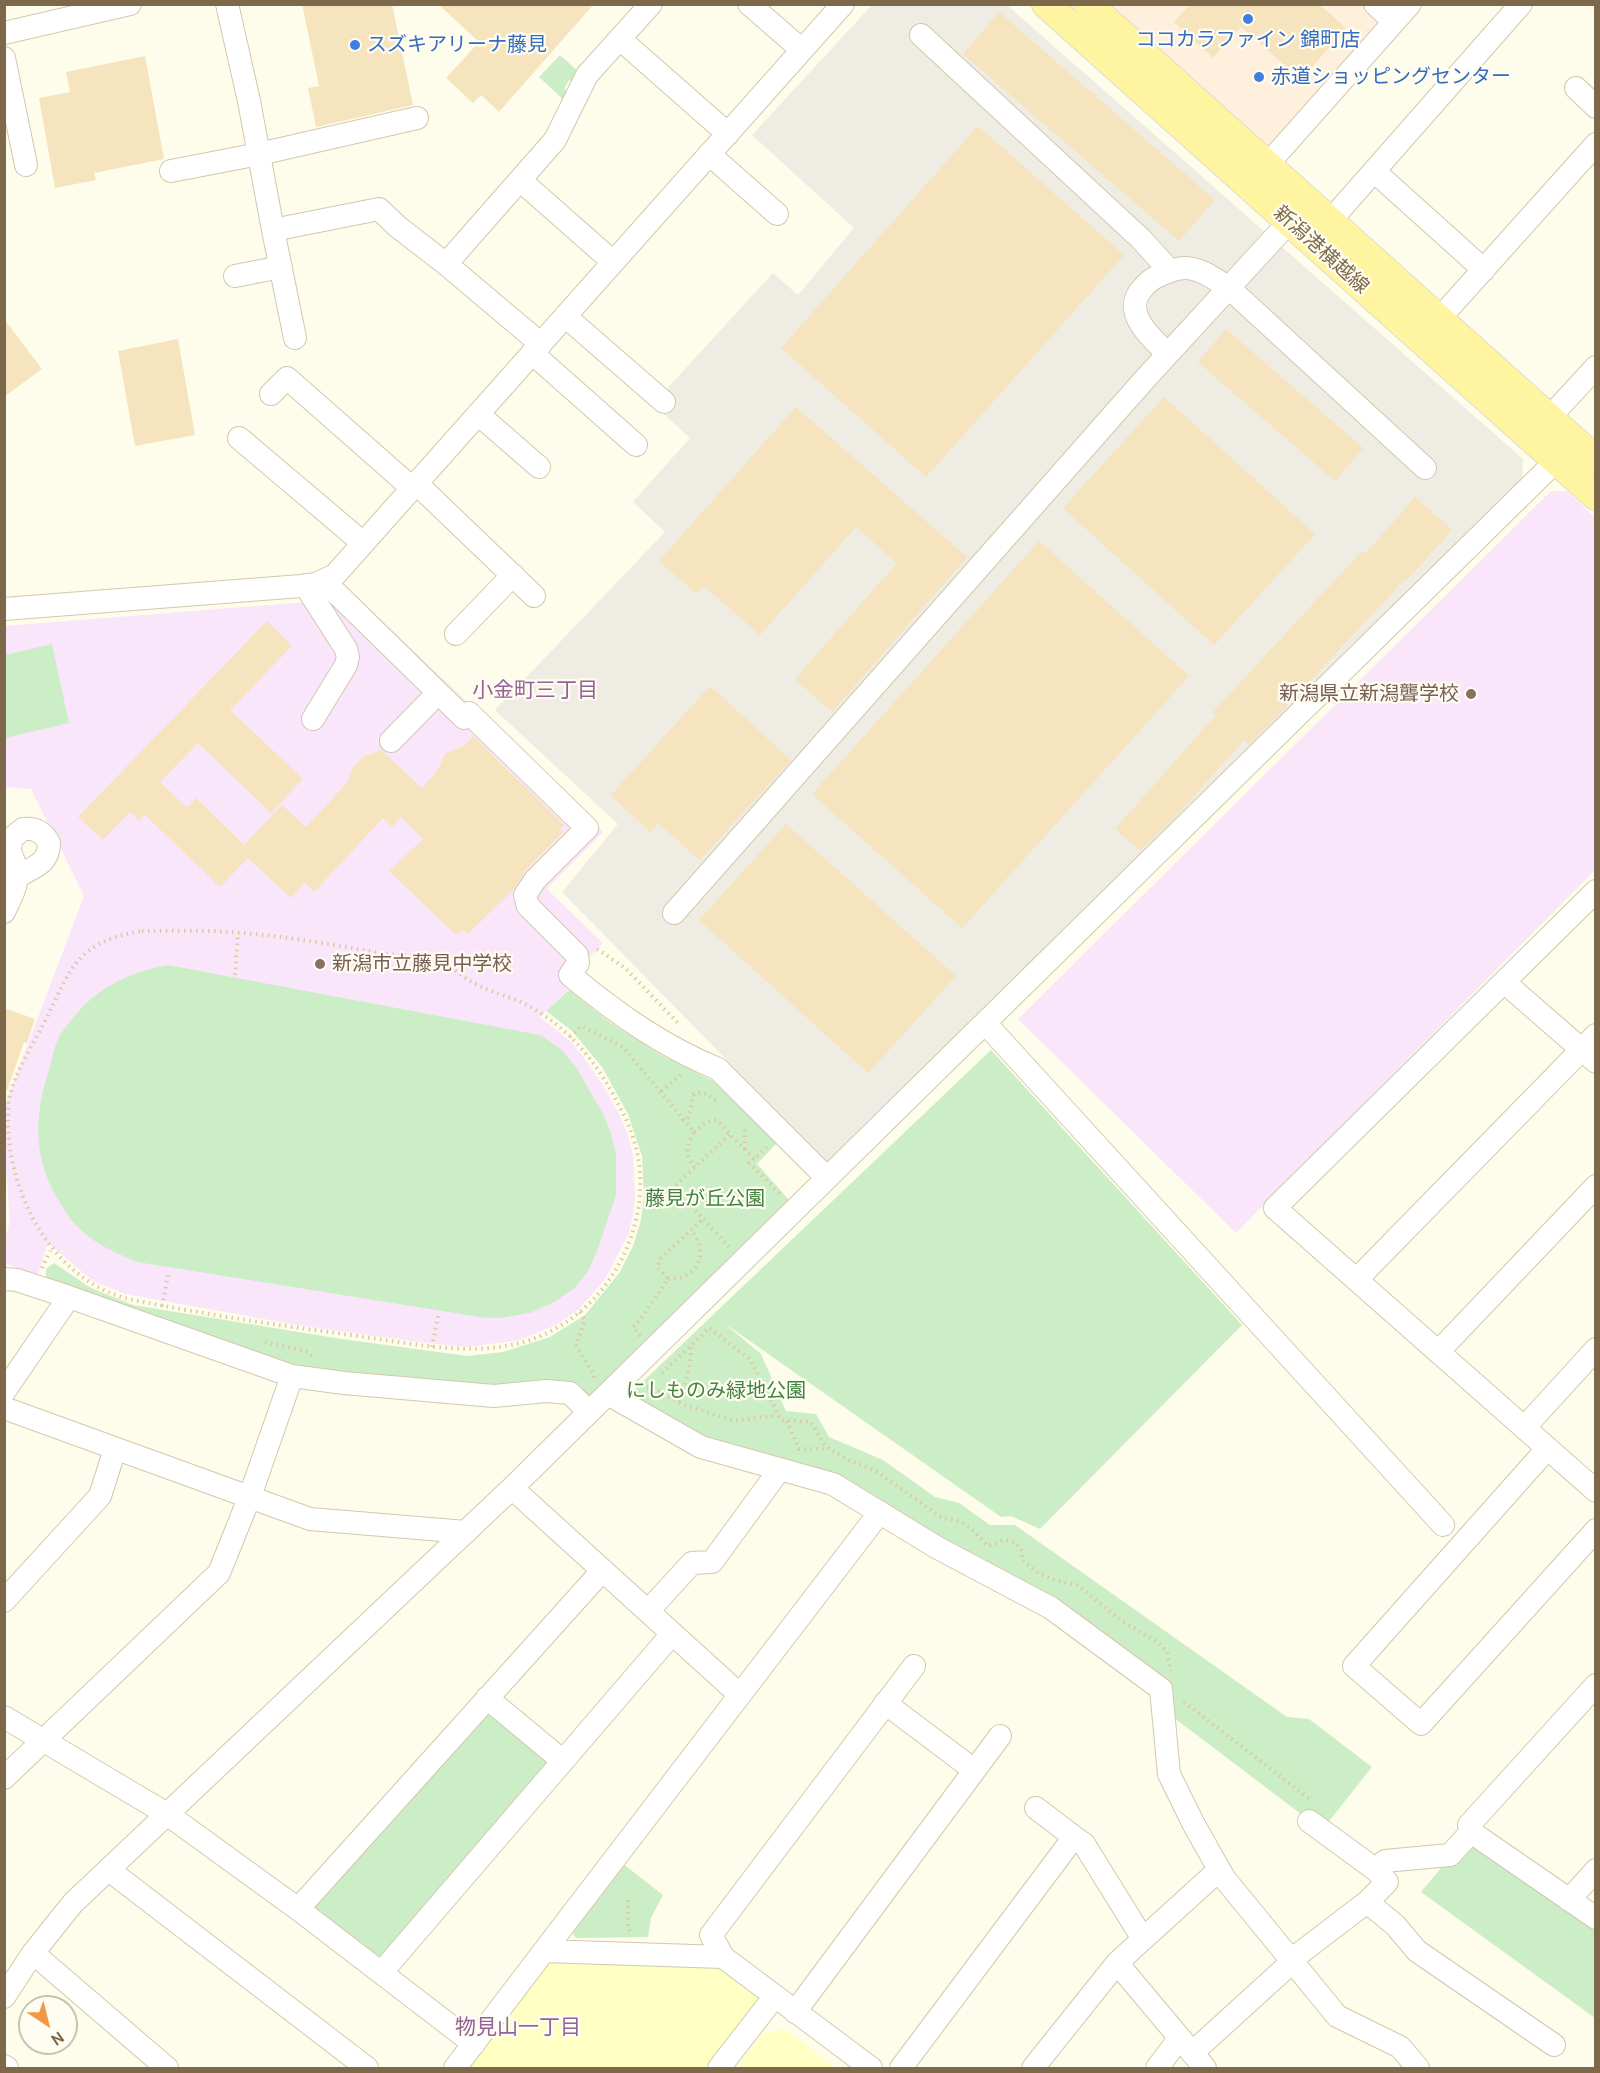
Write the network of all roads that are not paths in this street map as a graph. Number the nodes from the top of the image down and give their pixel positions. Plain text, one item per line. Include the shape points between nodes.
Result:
1 (130, 4) edge
2 (227, 4) edge
3 (651, 4) edge
4 (749, 4) edge
5 (843, 4) edge
6 (1046, 4) edge
7 (1088, 4) edge
8 (1375, 4) edge
9 (1410, 4) edge
10 (1521, 4) edge
11 (1394, 22) junction
12 (4, 33) edge
13 (921, 36) dead end
14 (620, 39) junction
15 (802, 50) junction
16 (4, 58) edge
17 (1576, 88) dead end
18 (1596, 107) edge
19 (417, 118) dead end
20 (728, 134) junction
21 (1596, 144) edge
22 (259, 154) junction
23 (709, 154) junction
24 (26, 165) dead end
25 (1267, 165) junction
26 (171, 171) dead end
27 (1374, 171) junction
28 (520, 180) junction
29 (777, 214) dead end
30 (1330, 221) junction
31 (1289, 222) junction
32 (273, 230) junction
33 (613, 262) junction
34 (446, 264) junction
35 (281, 267) junction
36 (1484, 270) junction
37 (1170, 271) junction
38 (236, 276) dead end
39 (1228, 288) junction
40 (565, 316) junction
41 (1439, 319) junction
42 (295, 338) dead end
43 (537, 349) junction
44 (1168, 354) junction
45 (1596, 367) edge
46 (271, 394) dead end
47 (664, 402) dead end
48 (478, 414) junction
49 (1550, 418) junction
50 (239, 438) dead end
51 (636, 445) dead end
52 (1596, 460) edge
53 (1556, 461) junction
54 (539, 467) dead end
55 (1425, 468) dead end
56 (414, 486) junction
57 (1596, 496) edge
58 (363, 543) junction
59 (513, 575) junction
60 (314, 583) junction
61 (534, 596) dead end
62 (4, 609) edge
63 (456, 634) dead end
64 (438, 693) junction
65 (313, 719) dead end
66 (391, 741) dead end
67 (17, 877) dead end
68 (1596, 891) edge
69 (4, 912) edge
70 (674, 913) dead end
71 (1504, 982) junction
72 (986, 1024) junction
73 (1591, 1049) edge
74 (827, 1178) junction
75 (1596, 1186) edge
76 (4, 1279) edge
77 (1357, 1279) junction
78 (69, 1297) junction
79 (1596, 1349) edge
80 (1438, 1352) junction
81 (292, 1376) junction
82 (4, 1392) edge
83 (608, 1394) junction
84 (4, 1408) edge
85 (589, 1412) junction
86 (1524, 1428) junction
87 (115, 1449) junction
88 (1547, 1449) junction
89 (780, 1469) junction
90 (512, 1488) junction
91 (1596, 1491) edge
92 (250, 1496) junction
93 (880, 1512) junction
94 (1443, 1524) dead end
95 (1596, 1530) edge
96 (466, 1532) junction
97 (602, 1571) junction
98 (4, 1601) edge
99 (648, 1611) junction
100 (672, 1634) junction
101 (914, 1666) dead end
102 (1596, 1685) edge
103 (740, 1695) junction
104 (487, 1698) junction
105 (885, 1703) junction
106 (4, 1717) edge
107 (1000, 1736) dead end
108 (43, 1739) junction
109 (563, 1761) junction
110 (974, 1770) junction
111 (4, 1778) edge
112 (1035, 1808) dead end
113 (167, 1814) junction
114 (1309, 1821) dead end
115 (1471, 1832) junction
116 (1074, 1837) junction
117 (109, 1870) junction
118 (1219, 1870) junction
119 (1376, 1870) junction
120 (1596, 1870) edge
121 (1569, 1900) junction
122 (1367, 1902) junction
123 (298, 1909) junction
124 (1596, 1918) edge
125 (1143, 1939) junction
126 (544, 1952) junction
127 (33, 1953) junction
128 (723, 1957) junction
129 (1292, 1961) junction
130 (1117, 1963) junction
131 (381, 1973) junction
132 (775, 1996) junction
133 (4, 1997) edge
134 (795, 2012) junction
135 (474, 2044) junction
136 (1554, 2045) dead end
137 (1192, 2054) edge
138 (1411, 2066) edge
139 (167, 2068) edge
140 (367, 2068) edge
141 (455, 2068) edge
142 (719, 2068) edge
143 (872, 2068) edge
144 (901, 2068) edge
145 (1033, 2068) edge
146 (1156, 2068) edge

1 - 12 street
2 - 22 street
3 - 14 street
4 - 15 street
5 - 15 street
6 - 31 main road, 新潟港横越線
7 - 25 main road, 新潟港横越線
8 - 11 street
9 - 11 street
10 - 27 street
11 - 25 street
13 - 37 street via 1141,239
14 - 20 street
14 - 28 street via 587,75 555,140
15 - 20 street
16 - 24 street
17 - 18 street
19 - 22 street
20 - 23 street
21 - 36 street
22 - 26 street
22 - 32 street
23 - 29 street
23 - 33 street
25 - 30 main road, 新潟港横越線
27 - 30 street
27 - 36 street
28 - 33 street
28 - 34 street
30 - 41 main road, 新潟港横越線
31 - 39 street
31 - 53 main road, 新潟港横越線
32 - 34 street via 379,209
32 - 35 street
33 - 40 street
34 - 43 street
35 - 38 street
35 - 42 street
36 - 41 street
37 - 39 street via 1187,268 1206,273
37 - 44 street via 1150,280 1136,295 1134,306 1144,329
39 - 44 street
39 - 55 street
40 - 43 street
40 - 47 street
41 - 49 main road, 新潟港横越線
43 - 48 street
43 - 51 street
44 - 70 street
45 - 49 street
46 - 56 street via 287,378
48 - 54 street
48 - 56 street
49 - 52 main road, 新潟港横越線
50 - 58 street
53 - 57 main road, 新潟港横越線
53 - 72 street
56 - 58 street
56 - 59 street
58 - 60 street via 335,575
59 - 61 street
59 - 63 street
60 - 62 street
60 - 64 street
60 - 65 street via 348,657
64 - 66 street
64 - 74 street via 464,718 469,713 587,828 525,895 528,906 576,955 578,963 570,975 640,1029 717,1069
67 - 69 street
68 - 71 street
71 - 73 street
71 - 77 street via 1275,1208
72 - 74 street
72 - 94 street
73 - 77 street
74 - 83 street
75 - 80 street
76 - 78 street
77 - 80 street
78 - 81 street
78 - 82 street
79 - 86 street
80 - 86 street
81 - 85 street via 494,1396 570,1393
81 - 92 street
83 - 85 street
83 - 89 street via 701,1447
84 - 87 street
85 - 90 street
86 - 88 street
87 - 92 street
87 - 98 street via 100,1496
88 - 91 street
88 - 95 street via 1354,1666 1421,1724
89 - 93 street via 833,1484
89 - 99 street via 712,1562 692,1563
90 - 96 street
90 - 97 street
92 - 96 street via 310,1519
92 - 108 street via 219,1573
93 - 103 street
93 - 118 street via 936,1547 1051,1608 1161,1689 1169,1774
96 - 113 street
97 - 99 street
97 - 104 street
99 - 100 street
100 - 103 street
100 - 109 street
101 - 105 street
102 - 115 street via 1469,1825
103 - 126 street
104 - 109 street
104 - 123 street
105 - 110 street
105 - 128 street via 711,1935
106 - 108 street
107 - 110 street
108 - 111 street
108 - 113 street
109 - 131 street
110 - 134 street
112 - 116 street
113 - 117 street
113 - 123 street
114 - 119 street
115 - 119 street via 1450,1855 1385,1861
115 - 121 street
116 - 125 street via 1084,1844
116 - 144 street
117 - 127 street via 73,1903
117 - 140 street
118 - 125 street
118 - 129 street
119 - 122 street via 1387,1882
120 - 121 street
121 - 124 street
122 - 129 street
122 - 136 street via 1395,1925 1417,1951
123 - 131 street
125 - 130 street
126 - 128 street
126 - 135 street
127 - 133 street
127 - 139 street
128 - 132 street
129 - 137 street
129 - 138 street via 1337,2016 1400,2048
130 - 137 street
130 - 145 street
131 - 135 street
132 - 134 street
132 - 142 street
134 - 143 street
135 - 141 street
137 - 146 street

